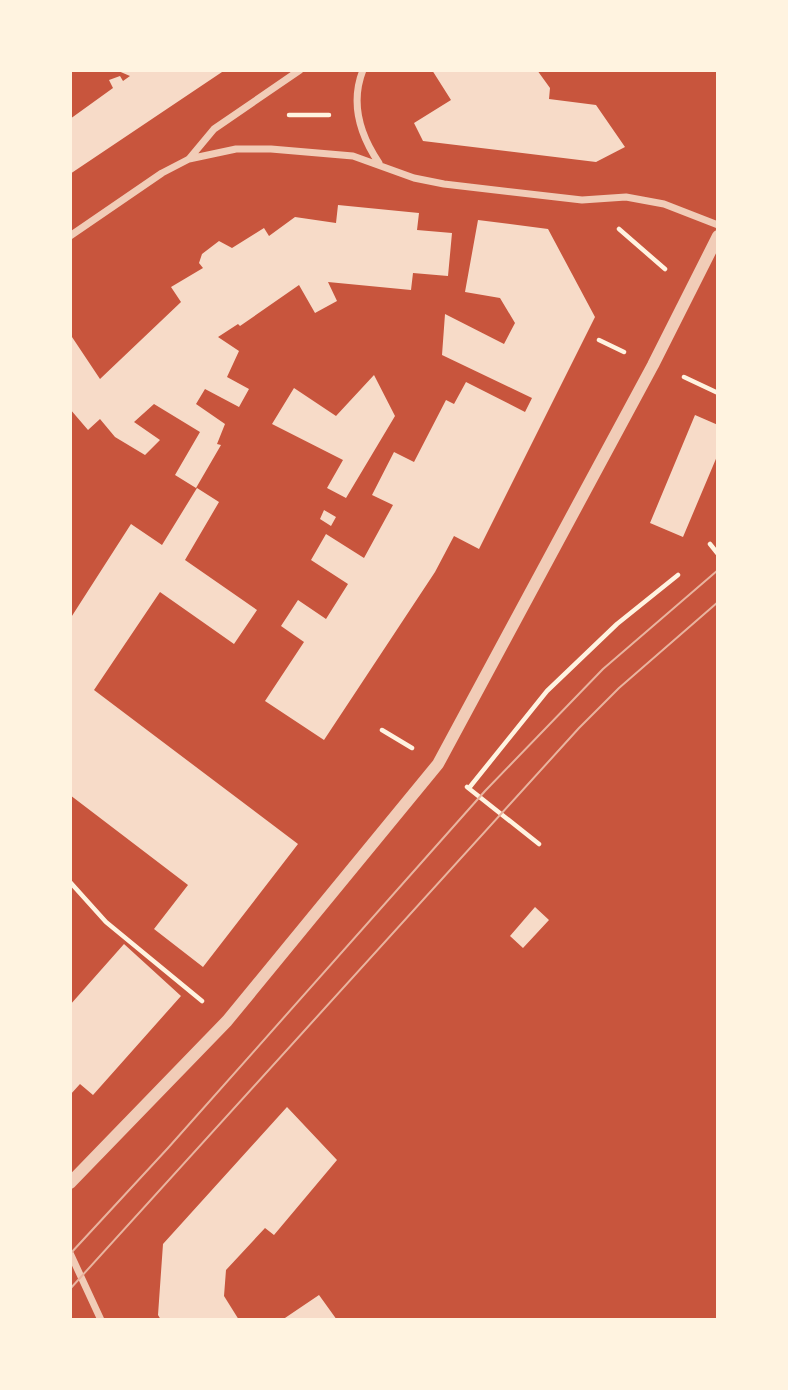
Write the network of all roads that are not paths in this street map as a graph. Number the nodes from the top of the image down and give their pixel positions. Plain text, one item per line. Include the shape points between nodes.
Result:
1 (300, 70) edge
2 (363, 70) edge
3 (189, 159) junction
4 (379, 163) junction
5 (718, 225) edge
6 (70, 236) edge
7 (718, 236) edge
8 (70, 1183) edge
9 (70, 1253) edge
10 (101, 1320) edge

1 - 3 street via 214,129
2 - 4 street via 358,116
3 - 4 street via 236,149 271,149 353,156
3 - 6 street
4 - 5 street via 444,184 582,200 626,197 664,204
7 - 8 street via 438,764 226,1021
9 - 10 street

